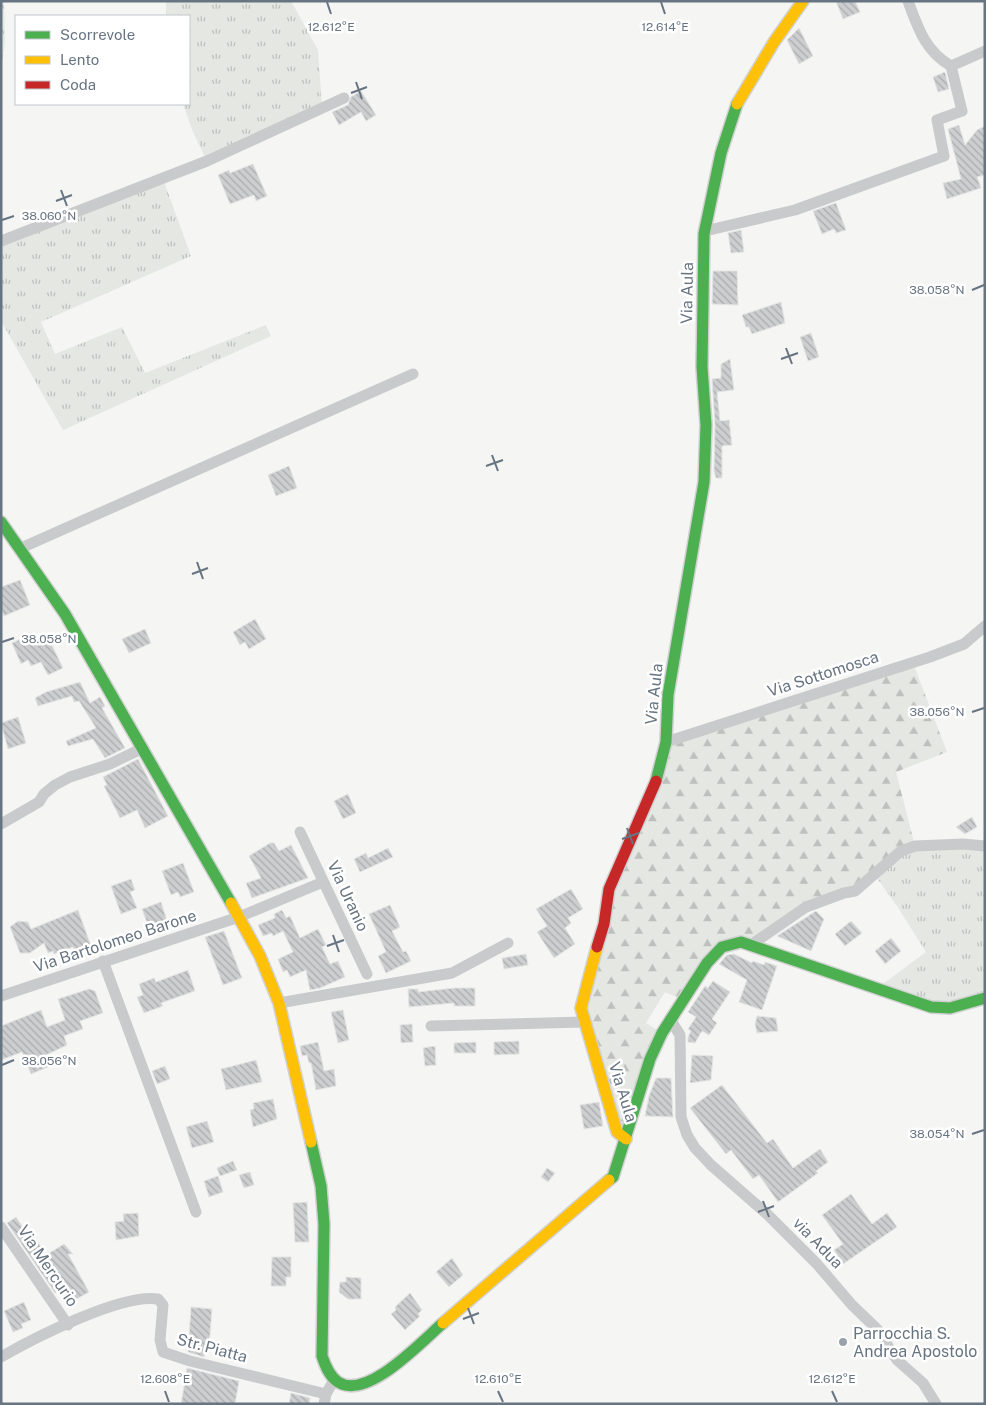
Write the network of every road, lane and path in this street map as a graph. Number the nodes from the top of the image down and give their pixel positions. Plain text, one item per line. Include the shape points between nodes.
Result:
1 (802, 1) edge
2 (908, 1) edge
3 (985, 51) edge
4 (951, 66) junction
5 (344, 98) dead end
6 (705, 231) junction
7 (1, 241) edge
8 (413, 374) dead end
9 (1, 522) edge
10 (21, 548) junction
11 (985, 626) edge
12 (666, 742) junction
13 (143, 748) junction
14 (1, 824) edge
15 (300, 832) dead end
16 (985, 846) edge
17 (324, 882) junction
18 (239, 917) junction
19 (508, 943) dead end
20 (751, 945) junction
21 (103, 961) junction
22 (367, 974) dead end
23 (1, 996) edge
24 (985, 998) edge
25 (279, 1002) junction
26 (670, 1019) junction
27 (584, 1022) junction
28 (431, 1026) dead end
29 (626, 1139) junction
30 (196, 1212) dead end
31 (1, 1226) edge
32 (68, 1325) junction
33 (1, 1357) edge
34 (334, 1380) junction
35 (325, 1399) edge
36 (936, 1404) edge

1 - 6 main road, Via Aula via 736,105 721,153
2 - 4 street via 926,44 936,58
3 - 4 street
4 - 6 street via 962,111 937,120 944,156 795,210
5 - 7 street via 207,161
6 - 12 main road, Via Aula via 704,482 668,695
8 - 10 street
9 - 10 main road
10 - 13 main road via 65,614
11 - 12 street, Via Sottomosca via 964,644 930,657
12 - 27 main road, Via Aula via 648,805 609,889 604,924 583,1000
13 - 14 street via 55,785 39,802
13 - 18 main road
15 - 17 street, Via Uranio
16 - 20 street via 925,845 901,851 854,891 806,907
17 - 18 street, Via Bartolomeo Barone
17 - 22 street, Via Uranio
18 - 21 street, Via Bartolomeo Barone
18 - 25 main road
19 - 25 street via 452,973
20 - 24 main road via 932,1007 950,1008
20 - 26 main road via 741,942 722,947 707,963
21 - 23 street, Via Bartolomeo Barone
21 - 30 street
25 - 34 main road via 321,1186 324,1224 322,1356
26 - 29 main road via 650,1059
26 - 36 street, via Adua via 680,1035 682,1117 695,1148 818,1264 877,1329 897,1360 923,1383
27 - 28 street
27 - 29 main road, Via Aula via 617,1132
29 - 34 main road via 613,1176 603,1187 380,1377 358,1386 345,1386
31 - 32 street, Via Mercurio
32 - 33 street, Str. Piatta
32 - 35 street, Str. Piatta via 146,1297 158,1299 163,1306 160,1340 163,1352
34 - 35 street

